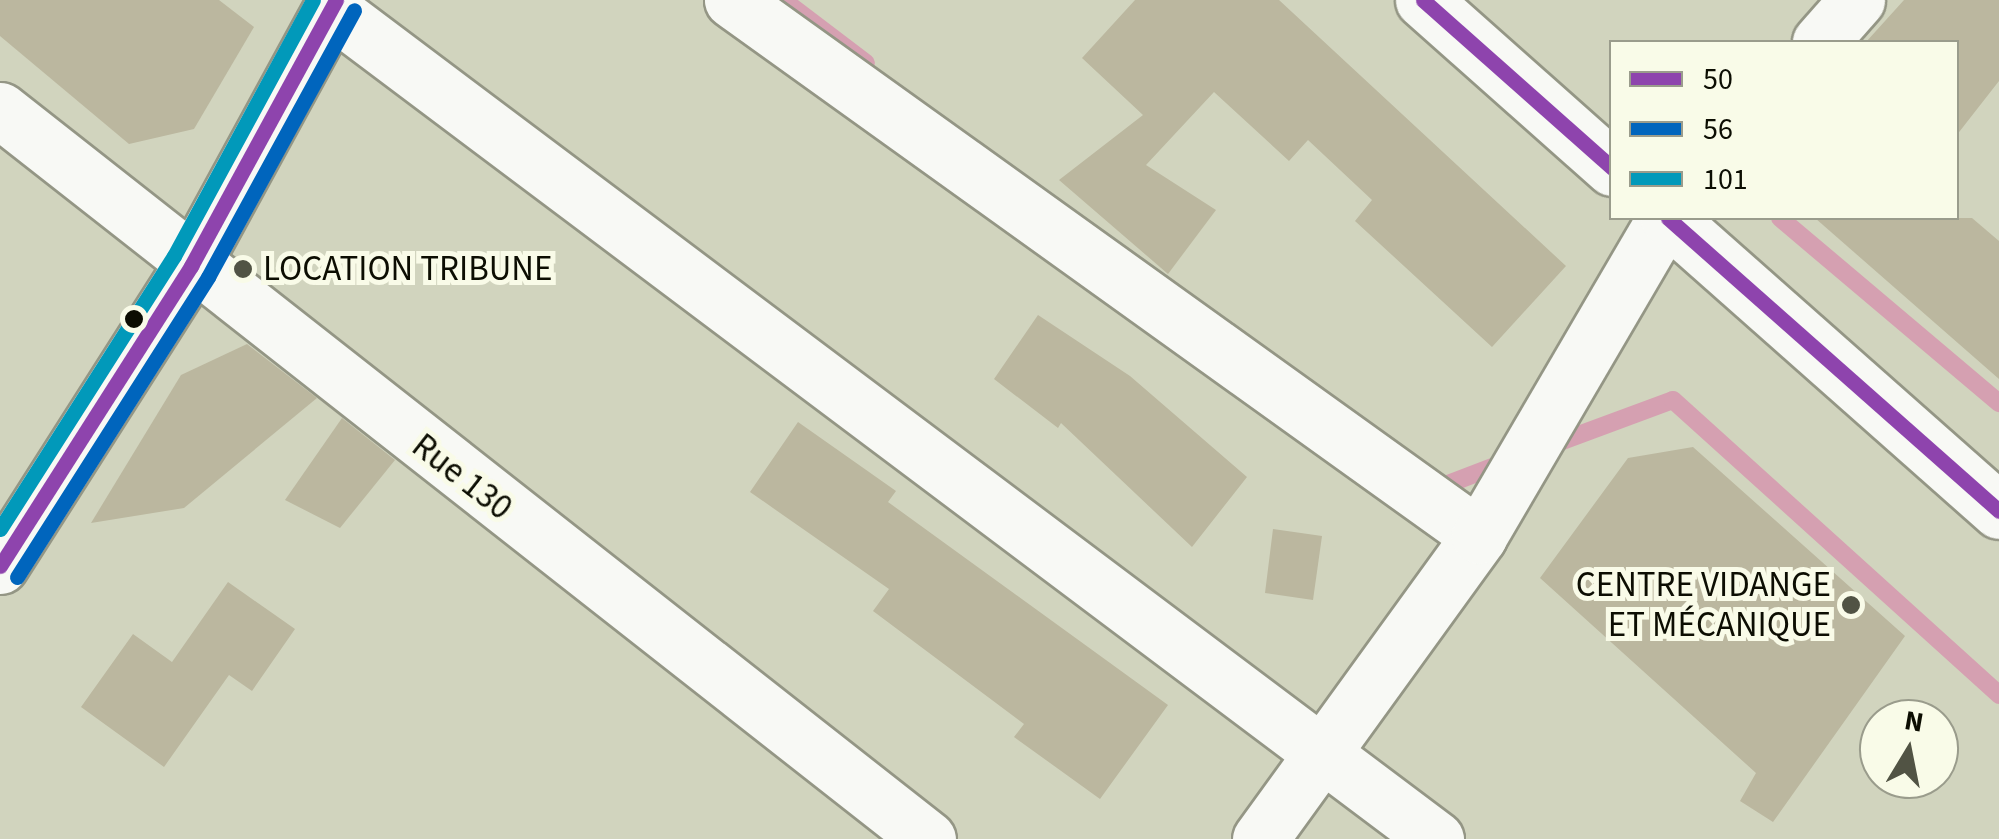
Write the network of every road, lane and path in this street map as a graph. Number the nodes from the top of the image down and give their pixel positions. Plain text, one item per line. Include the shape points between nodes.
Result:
1 (732, 0) edge
2 (1423, 0) edge
3 (1857, 0) edge
4 (333, 4) edge
5 (1822, 40) edge
6 (0, 110) edge
7 (1609, 165) edge
8 (1665, 220) edge
9 (1668, 220) edge
10 (191, 266) junction
11 (1999, 511) edge
12 (1478, 536) junction
13 (0, 566) edge
14 (1320, 756) junction
15 (928, 839) edge
16 (1260, 839) edge
17 (1436, 839) edge

1 - 12 street
2 - 7 street
3 - 5 street
4 - 10 street
4 - 14 street
6 - 10 street, Rue 130
8 - 12 street
9 - 11 street
10 - 13 street
10 - 15 street, Rue 130
12 - 14 street
14 - 16 street
14 - 17 street

